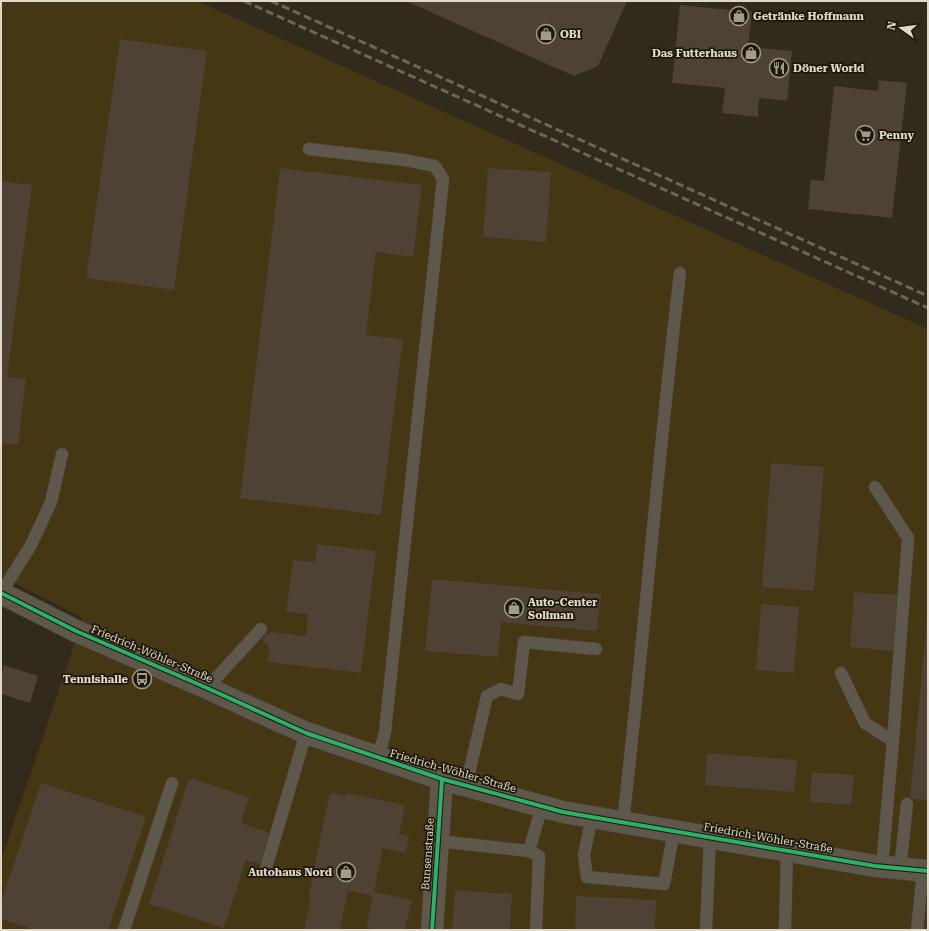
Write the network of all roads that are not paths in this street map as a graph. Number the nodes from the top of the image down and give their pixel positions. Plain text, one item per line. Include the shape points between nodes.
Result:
1 (309, 149) dead end
2 (680, 273) dead end
3 (62, 454) dead end
4 (875, 487) dead end
5 (1, 593) edge
6 (262, 629) dead end
7 (596, 649) dead end
8 (842, 673) dead end
9 (207, 688) junction
10 (306, 733) junction
11 (893, 741) junction
12 (378, 758) junction
13 (442, 780) junction
14 (172, 783) dead end
15 (466, 786) junction
16 (907, 804) dead end
17 (542, 806) junction
18 (592, 817) junction
19 (623, 822) junction
20 (674, 831) junction
21 (710, 838) junction
22 (438, 841) junction
23 (529, 851) junction
24 (787, 851) junction
25 (266, 868) dead end
26 (891, 868) junction
27 (925, 871) edge
28 (124, 930) edge
29 (432, 930) edge
30 (536, 930) edge
31 (706, 930) edge
32 (785, 930) edge
33 (917, 930) edge

1 - 12 lane via 435,166 443,179 385,732
2 - 19 lane
3 - 5 lane via 51,502 31,545
4 - 11 lane via 908,538
5 - 9 street, Friedrich-Wöhler-Straße via 76,632
6 - 9 lane
7 - 15 lane via 524,642 518,694 501,689 486,696
8 - 11 lane via 865,723
9 - 10 street, Friedrich-Wöhler-Straße
10 - 12 street, Friedrich-Wöhler-Straße
10 - 25 lane
11 - 26 lane
12 - 13 street, Friedrich-Wöhler-Straße
13 - 15 street, Friedrich-Wöhler-Straße
13 - 22 street, Bunsenstraße
14 - 28 lane
15 - 17 street, Friedrich-Wöhler-Straße
16 - 26 lane
17 - 18 street, Friedrich-Wöhler-Straße
17 - 23 lane
18 - 19 street, Friedrich-Wöhler-Straße
18 - 20 lane via 584,854 587,877 664,884
19 - 20 street, Friedrich-Wöhler-Straße
20 - 21 street, Friedrich-Wöhler-Straße
21 - 24 street, Friedrich-Wöhler-Straße
21 - 31 lane
22 - 23 lane
22 - 29 street, Bunsenstraße
23 - 30 lane via 540,856
24 - 26 street, Friedrich-Wöhler-Straße
24 - 32 lane
26 - 27 street, Friedrich-Wöhler-Straße
27 - 33 lane

